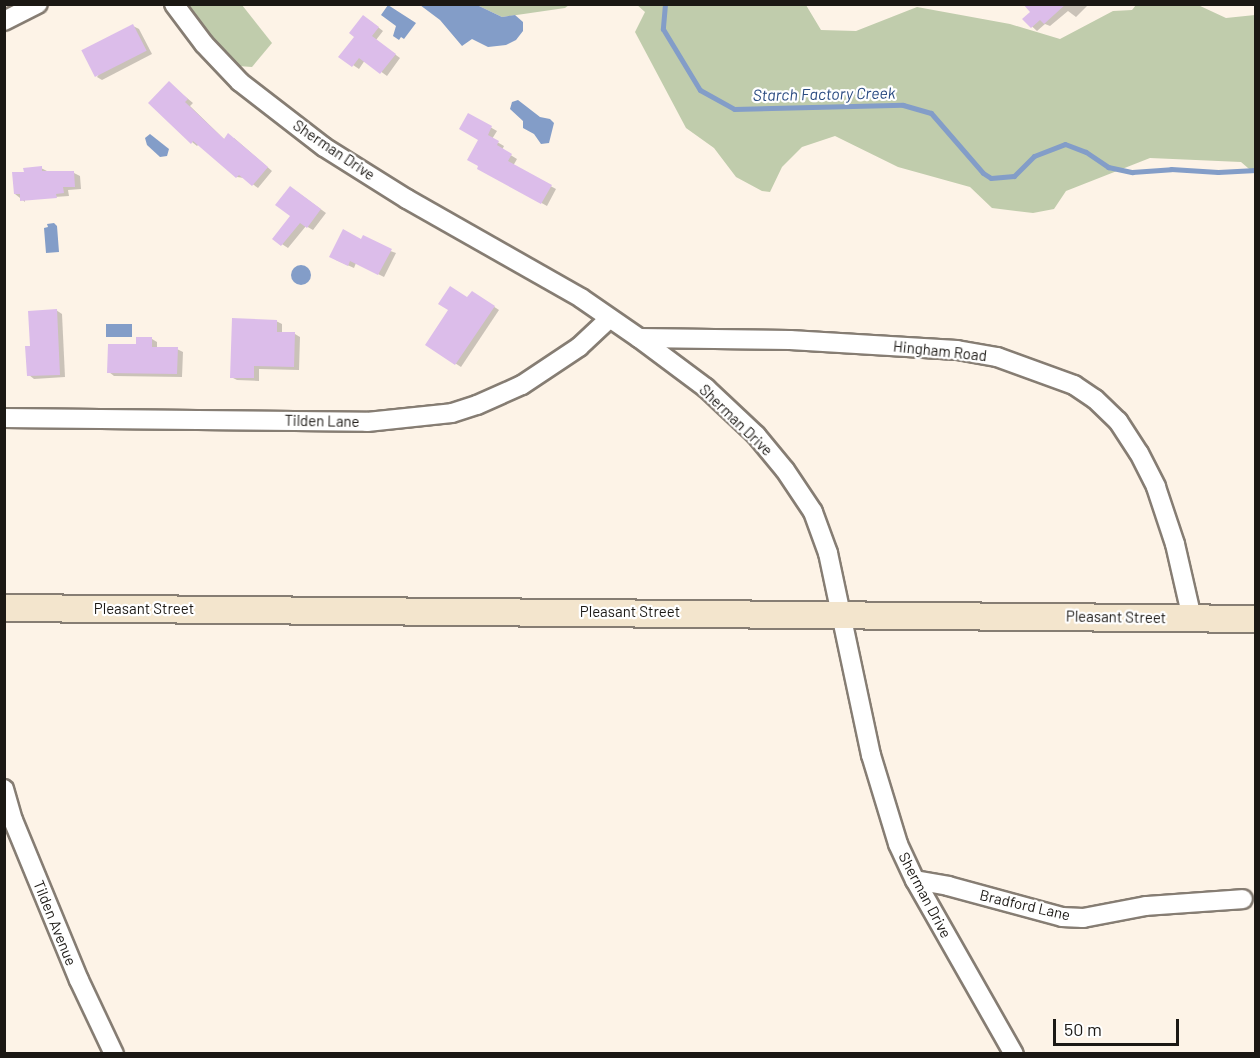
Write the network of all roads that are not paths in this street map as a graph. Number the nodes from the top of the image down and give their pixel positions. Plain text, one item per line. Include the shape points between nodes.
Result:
1 (38, 4) edge
2 (174, 4) edge
3 (4, 21) edge
4 (609, 318) junction
5 (639, 338) junction
6 (4, 417) edge
7 (4, 608) edge
8 (842, 614) junction
9 (1192, 618) junction
10 (1256, 619) edge
11 (4, 789) edge
12 (915, 880) junction
13 (1243, 899) dead end
14 (113, 1053) edge
15 (1014, 1053) edge

1 - 3 street
2 - 4 street, Sherman Drive via 239,81 324,147
4 - 5 street, Sherman Drive
4 - 6 street, Tilden Lane via 572,352 522,385 452,412 367,422
5 - 8 street, Sherman Drive via 706,388 756,435 785,470 813,512 828,553
5 - 9 street, Hingham Road via 790,340 957,350 997,357 1074,385 1118,421 1139,453 1156,487 1175,544
7 - 8 street, Pleasant Street
8 - 9 street, Pleasant Street
8 - 12 street, Sherman Drive via 870,756 898,844
9 - 10 street, Pleasant Street
11 - 14 street, Tilden Avenue via 70,959
12 - 13 street, Bradford Lane via 1062,917 1083,918 1146,906
12 - 15 street, Sherman Drive

